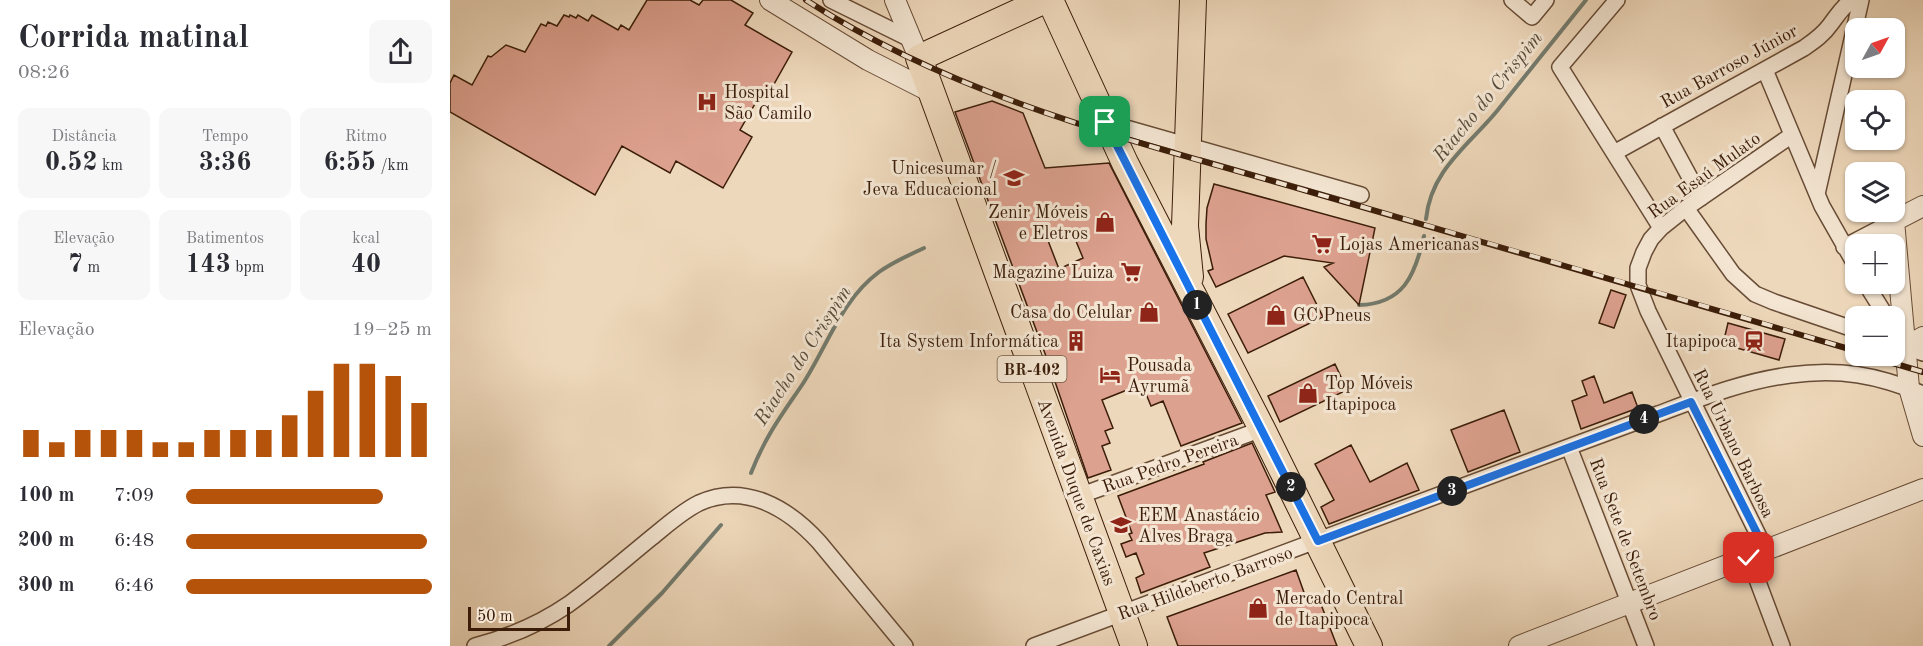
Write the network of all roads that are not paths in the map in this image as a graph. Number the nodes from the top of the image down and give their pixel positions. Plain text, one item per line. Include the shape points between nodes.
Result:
1 (770, 0) edge
2 (831, 0) edge
3 (895, 0) edge
4 (1047, 0) edge
5 (1192, 0) edge
6 (1512, 0) edge
7 (1546, 0) edge
8 (1617, 0) edge
9 (1852, 0) edge
10 (1861, 0) edge
11 (915, 49) junction
12 (1765, 70) junction
13 (931, 92) junction
14 (1105, 122) junction
15 (1662, 126) junction
16 (1792, 135) junction
17 (1187, 151) junction
18 (1614, 153) junction
19 (1817, 194) junction
20 (1361, 195) dead end
21 (1701, 198) junction
22 (1923, 206) edge
23 (1686, 208) junction
24 (1905, 215) edge
25 (1892, 222) edge
26 (1894, 222) edge
27 (1661, 228) junction
28 (1844, 247) joint
29 (1638, 285) joint
30 (1194, 298) junction
31 (1845, 326) edge
32 (1923, 337) edge
33 (1908, 348) edge
34 (1916, 391) edge
35 (1691, 402) junction
36 (1262, 429) junction
37 (1923, 436) edge
38 (1569, 447) junction
39 (1923, 489) edge
40 (1079, 496) junction
41 (1318, 541) junction
42 (1757, 554) junction
43 (1629, 603) junction
44 (1122, 614) junction
45 (484, 645) edge
46 (905, 646) edge
47 (1034, 646) edge
48 (1134, 646) edge
49 (1369, 646) edge
50 (1518, 646) edge
51 (1646, 646) edge
52 (1782, 646) edge

1 - 13 street via 868,60
2 - 11 street
3 - 11 street, Avenida Duque de Caxias
4 - 11 main road
4 - 14 main road
5 - 17 main road
6 - 7 street via 1532,17
8 - 18 street via 1560,67
9 - 12 street, Rua Barroso Júnior via 1820,37
10 - 19 street
11 - 13 main road, Avenida Duque de Caxias / BR-402
12 - 15 street, Rua Barroso Júnior
12 - 16 street
13 - 40 main road, Avenida Duque de Caxias / BR-402
14 - 17 street
14 - 30 main road
15 - 18 street, Rua Barroso Júnior
15 - 21 street
16 - 19 street
16 - 21 street, Rua Esaú Mulato
17 - 20 street
17 - 30 main road via 1186,243
18 - 27 street
19 - 28 street
21 - 23 street, Rua Esaú Mulato
22 - 24 street
23 - 27 street, Rua Esaú Mulato
23 - 31 street via 1733,274 1755,294
25 - 28 street
26 - 33 street
27 - 29 street, Rua Esaú Mulato via 1644,252 1638,268
29 - 35 street, Rua Urbano Barbosa
30 - 36 main road
32 - 33 street
33 - 34 street
34 - 35 street, Rua Hildeberto Barroso via 1856,373 1806,373 1755,382
34 - 37 street
35 - 38 street, Rua Hildeberto Barroso
35 - 42 street, Rua Urbano Barbosa
36 - 40 street, Rua Pedro Pereira
36 - 41 main road
38 - 41 street, Rua Hildeberto Barroso
38 - 43 street, Rua Sete de Setembro
39 - 42 street
40 - 44 main road, Avenida Duque de Caxias / BR-402
41 - 44 street, Rua Hildeberto Barroso
41 - 49 main road
42 - 43 street
42 - 52 street, Rua Urbano Barbosa
43 - 50 street
43 - 51 street, Rua Sete de Setembro
44 - 47 street, Rua Hildeberto Barroso
44 - 48 main road, Avenida Duque de Caxias / BR-402
45 - 46 street via 551,616 697,504 736,495 765,501 804,526

